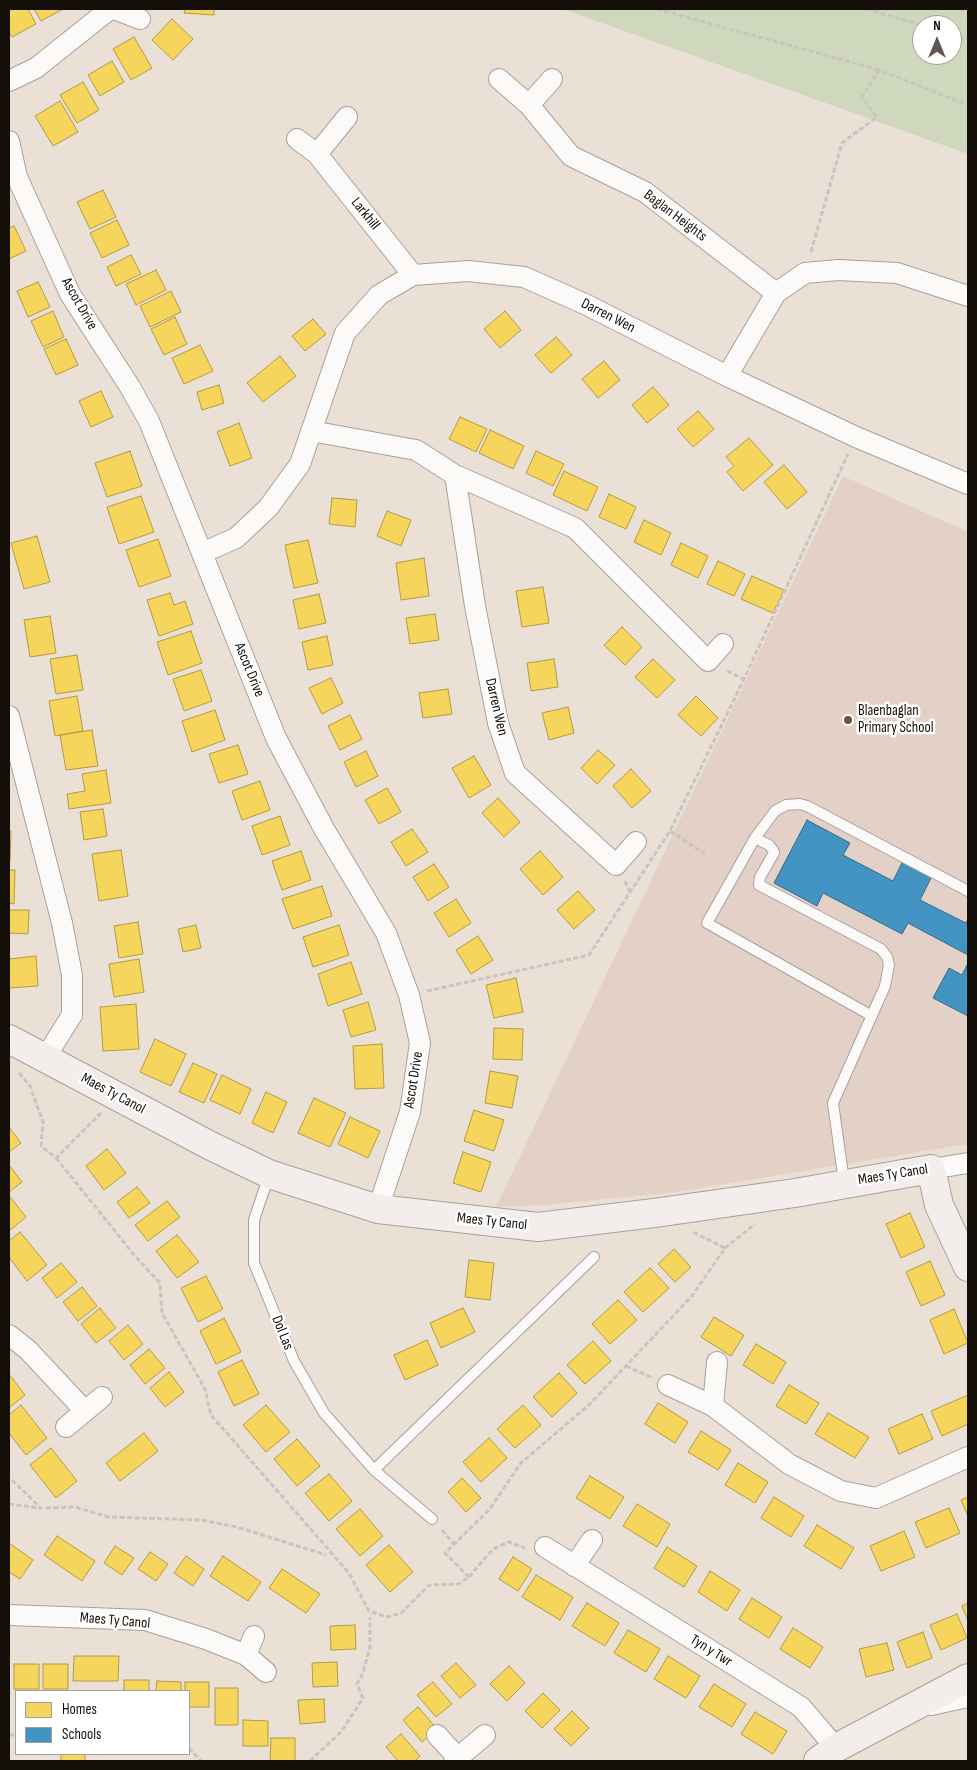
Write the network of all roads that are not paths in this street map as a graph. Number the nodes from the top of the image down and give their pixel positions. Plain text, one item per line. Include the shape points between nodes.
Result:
1 (110, 9) edge
2 (114, 9) edge
3 (140, 19) dead end
4 (499, 79) dead end
5 (552, 79) dead end
6 (9, 80) edge
7 (528, 105) junction
8 (347, 117) dead end
9 (296, 139) dead end
10 (9, 140) edge
11 (316, 154) junction
12 (413, 274) junction
13 (776, 293) junction
14 (968, 296) edge
15 (727, 376) junction
16 (312, 431) junction
17 (455, 475) junction
18 (968, 484) edge
19 (202, 553) junction
20 (723, 644) dead end
21 (9, 716) edge
22 (755, 838) junction
23 (636, 842) dead end
24 (968, 891) edge
25 (872, 1016) junction
26 (9, 1039) edge
27 (45, 1058) junction
28 (968, 1163) edge
29 (931, 1169) junction
30 (269, 1174) junction
31 (844, 1183) junction
32 (378, 1209) junction
33 (594, 1257) dead end
34 (968, 1268) edge
35 (9, 1335) edge
36 (717, 1362) dead end
37 (668, 1385) road end
38 (102, 1397) dead end
39 (713, 1406) junction
40 (85, 1412) junction
41 (66, 1427) dead end
42 (968, 1457) edge
43 (374, 1470) junction
44 (432, 1519) dead end
45 (592, 1540) dead end
46 (545, 1547) road end
47 (574, 1566) junction
48 (9, 1615) edge
49 (254, 1636) dead end
50 (246, 1655) junction
51 (266, 1672) dead end
52 (968, 1678) edge
53 (968, 1697) edge
54 (903, 1712) junction
55 (437, 1735) dead end
56 (485, 1735) dead end
57 (827, 1755) edge
58 (456, 1760) edge

1 - 6 street via 36,68
2 - 3 street
4 - 7 street, Baglan Heights
5 - 7 street
7 - 13 street, Baglan Heights via 571,156 645,192
8 - 11 street
9 - 11 street, Larkhill
10 - 19 street, Ascot Drive via 17,177 70,294 149,421
11 - 12 street, Larkhill
12 - 15 street, Darren Wen via 468,271 524,277
12 - 16 street, Darren Wen via 379,295 345,333
13 - 14 street via 805,274 838,270 897,274
13 - 15 street
15 - 18 street, Darren Wen via 856,437
16 - 17 street via 416,450
16 - 19 street, Darren Wen via 300,464 268,508 236,538
17 - 20 street via 575,528 708,661
17 - 23 street, Darren Wen via 494,704 515,773 616,865
19 - 32 street, Ascot Drive via 276,738 323,827 386,933 409,995 420,1043 413,1095
21 - 27 street via 62,923 72,975 72,1015
22 - 24 lane via 775,811 786,805 800,804
22 - 25 lane via 769,845 774,853 759,885 880,949 887,957 889,972
22 - 25 lane via 707,923
25 - 31 lane via 833,1103
26 - 27 street, Maes Ty Canol
27 - 30 street, Maes Ty Canol
28 - 29 street, Maes Ty Canol
29 - 31 street, Maes Ty Canol
29 - 34 street via 939,1205
30 - 32 street, Maes Ty Canol
30 - 43 lane, Dol Las via 254,1220 254,1263 294,1361 324,1412
31 - 32 street, Maes Ty Canol via 654,1214 538,1227
33 - 43 lane
35 - 40 street via 28,1350
36 - 39 street
37 - 39 street
38 - 40 street
39 - 42 street via 789,1464 841,1490 876,1498
40 - 41 street
43 - 44 lane, Dol Las
45 - 47 street
46 - 47 street, Tyn y Twr
47 - 57 street, Tyn y Twr via 801,1707
48 - 50 street, Maes Ty Canol via 145,1620
49 - 50 street
50 - 51 street, Maes Ty Canol
52 - 54 street, Tyn y Twr
53 - 54 street
54 - 57 street, Tyn y Twr
55 - 58 street
56 - 58 street

